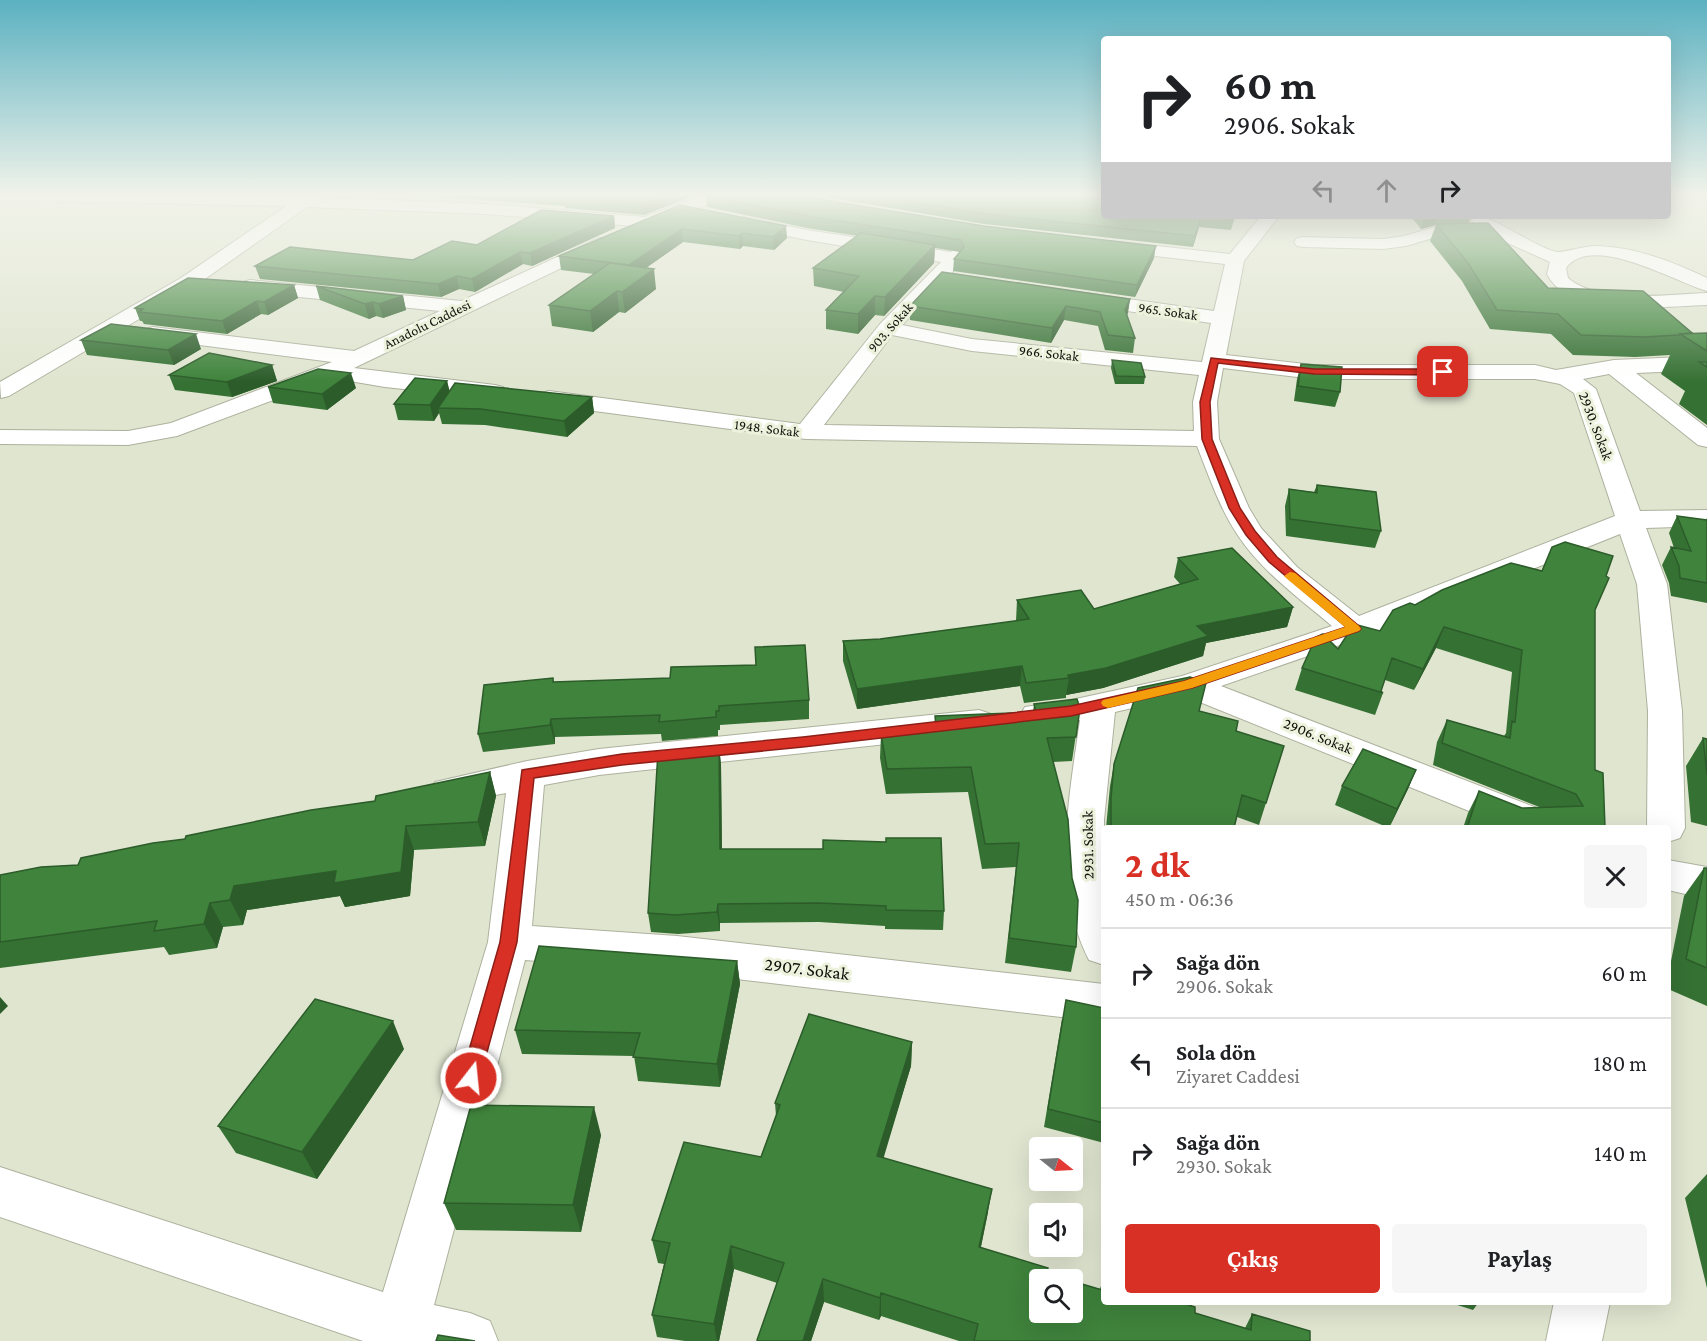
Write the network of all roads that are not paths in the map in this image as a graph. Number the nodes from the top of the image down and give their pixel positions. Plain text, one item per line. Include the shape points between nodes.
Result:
1 (224, 257) edge
2 (568, 257) edge
3 (944, 257) edge
4 (1205, 257) edge
5 (1236, 257) edge
6 (1553, 257) edge
7 (1563, 257) edge
8 (1631, 257) edge
9 (953, 258) joint
10 (1234, 260) junction
11 (1560, 260) junction
12 (935, 277) junction
13 (958, 280) edge
14 (188, 282) junction
15 (1707, 285) edge
16 (1061, 295) edge
17 (1707, 300) edge
18 (463, 307) junction
19 (1223, 319) junction
20 (887, 328) junction
21 (109, 329) junction
22 (356, 358) junction
23 (1707, 363) edge
24 (1213, 365) junction
25 (1614, 367) junction
26 (330, 371) junction
27 (1559, 376) junction
28 (1, 391) edge
29 (806, 432) junction
30 (0, 437) edge
31 (1207, 439) junction
32 (1707, 440) edge
33 (1707, 518) edge
34 (1630, 520) junction
35 (1355, 629) junction
36 (1188, 685) junction
37 (1099, 705) junction
38 (527, 774) junction
39 (422, 796) edge
40 (1541, 825) edge
41 (1666, 825) edge
42 (1671, 876) edge
43 (1707, 884) edge
44 (1101, 938) edge
45 (509, 942) junction
46 (1101, 1003) edge
47 (0, 1192) edge
48 (1581, 1305) edge
49 (401, 1326) junction
50 (470, 1341) edge
51 (1574, 1341) edge

1 - 14 street
2 - 18 street, Anadolu Caddesi
3 - 9 street
4 - 10 street
5 - 10 street
6 - 11 street
7 - 11 street
8 - 15 street
9 - 12 street, 903. Sokak
10 - 19 street
11 - 17 street via 1555,270 1562,284 1586,295
12 - 13 street
12 - 20 street, 903. Sokak
14 - 18 street
14 - 21 street
16 - 19 street, 965. Sokak
18 - 22 street, Anadolu Caddesi
19 - 24 street
20 - 24 street, 966. Sokak via 972,345
20 - 29 street, 903. Sokak
21 - 22 street
21 - 28 street
22 - 26 street, Anadolu Caddesi
23 - 25 street
24 - 27 street, 2930. Sokak via 1314,372 1527,371
24 - 31 street via 1205,402
25 - 27 street
25 - 32 street
26 - 29 street, 1948. Sokak
26 - 30 street, Anadolu Caddesi via 158,434 128,438
27 - 34 street, 2930. Sokak via 1584,389
29 - 31 street, 1948. Sokak
31 - 35 street via 1235,508 1250,533 1287,573
33 - 34 street
34 - 35 street
34 - 41 street, 2930. Sokak via 1652,584 1665,711
35 - 36 street
36 - 37 street
36 - 40 street, 2906. Sokak
37 - 38 street via 838,738 599,762
37 - 44 street, 2931. Sokak via 1085,820 1090,900
38 - 39 street
38 - 45 street
42 - 43 street
45 - 46 street, 2907. Sokak via 677,954
45 - 49 street
47 - 49 street
48 - 51 street
49 - 50 street

